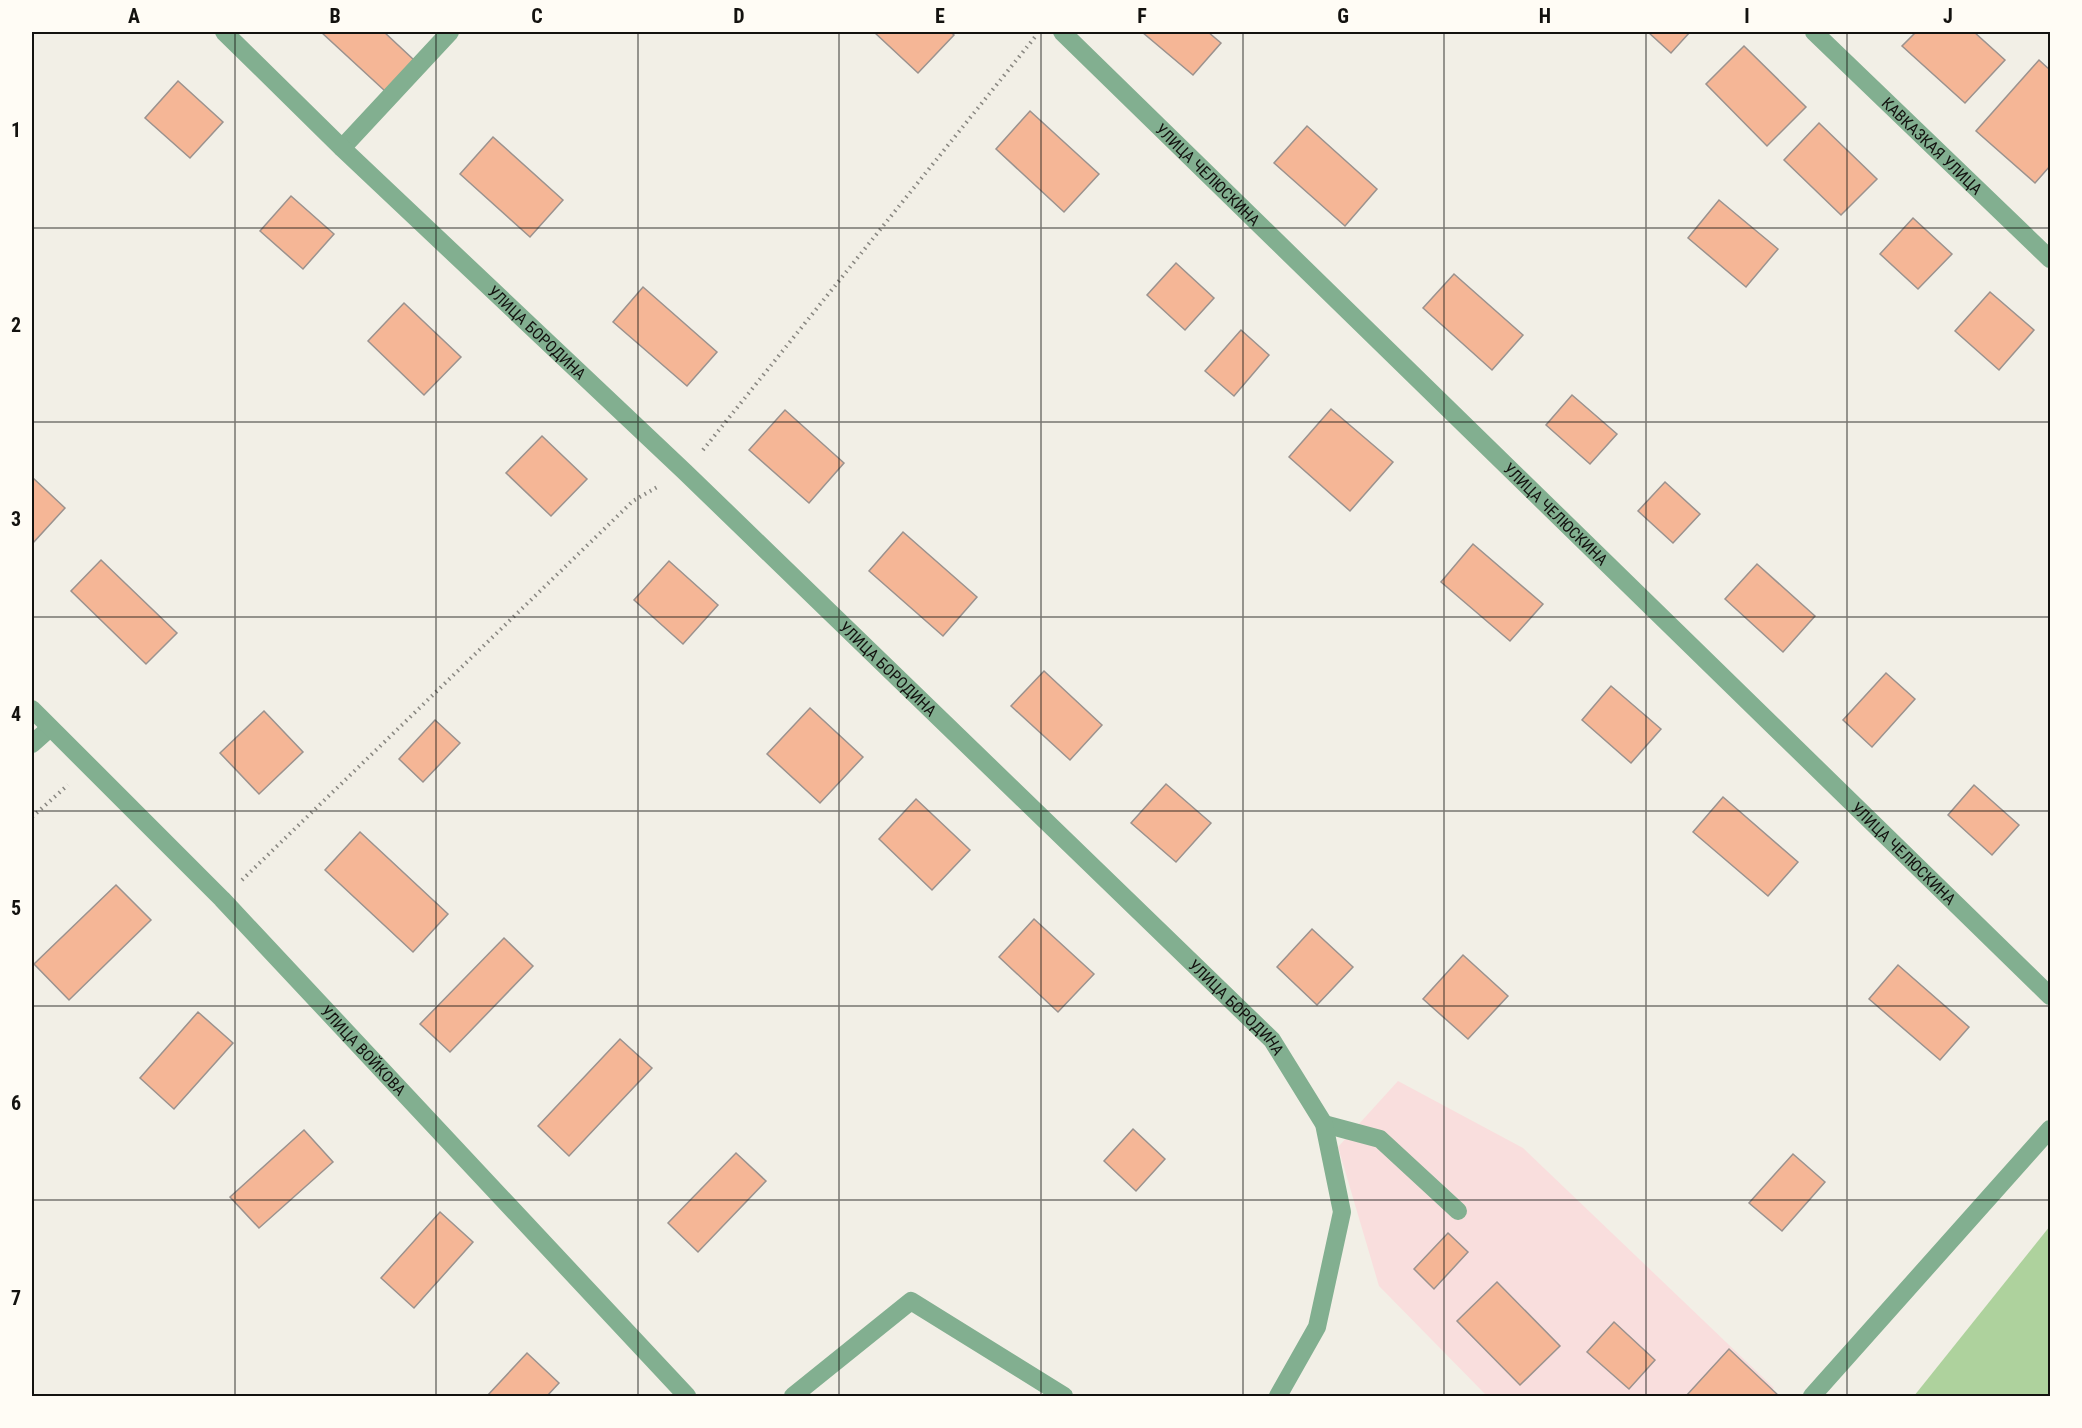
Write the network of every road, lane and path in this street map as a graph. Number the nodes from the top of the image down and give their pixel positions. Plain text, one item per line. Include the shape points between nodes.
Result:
1 (224, 32) edge
2 (450, 32) edge
3 (1062, 32) edge
4 (1814, 32) edge
5 (342, 148) junction
6 (2050, 259) edge
7 (32, 709) edge
8 (50, 728) junction
9 (32, 744) edge
10 (89, 767) junction
11 (32, 817) edge
12 (2050, 996) edge
13 (1324, 1124) junction
14 (2050, 1129) edge
15 (1458, 1211) dead end
16 (687, 1396) edge
17 (793, 1396) edge
18 (1064, 1396) edge
19 (1278, 1396) edge
20 (1812, 1396) edge

1 - 5 street, УЛИЦА БОРОДИНА
2 - 5 street
3 - 12 street, УЛИЦА ЧЕЛЮСКИНА
4 - 6 street, КАВКАЗКАЯ УЛИЦА
5 - 13 street, УЛИЦА БОРОДИНА via 685,472 1272,1040
7 - 8 street, УЛИЦА ВОЙКОВА
8 - 9 street
8 - 10 street, УЛИЦА ВОЙКОВА
10 - 11 path
10 - 16 street, УЛИЦА ВОЙКОВА via 222,899
13 - 15 street via 1380,1138
13 - 19 street, УЛИЦА БОРОДИНА via 1342,1212 1317,1327
14 - 20 street
17 - 18 street via 911,1301

